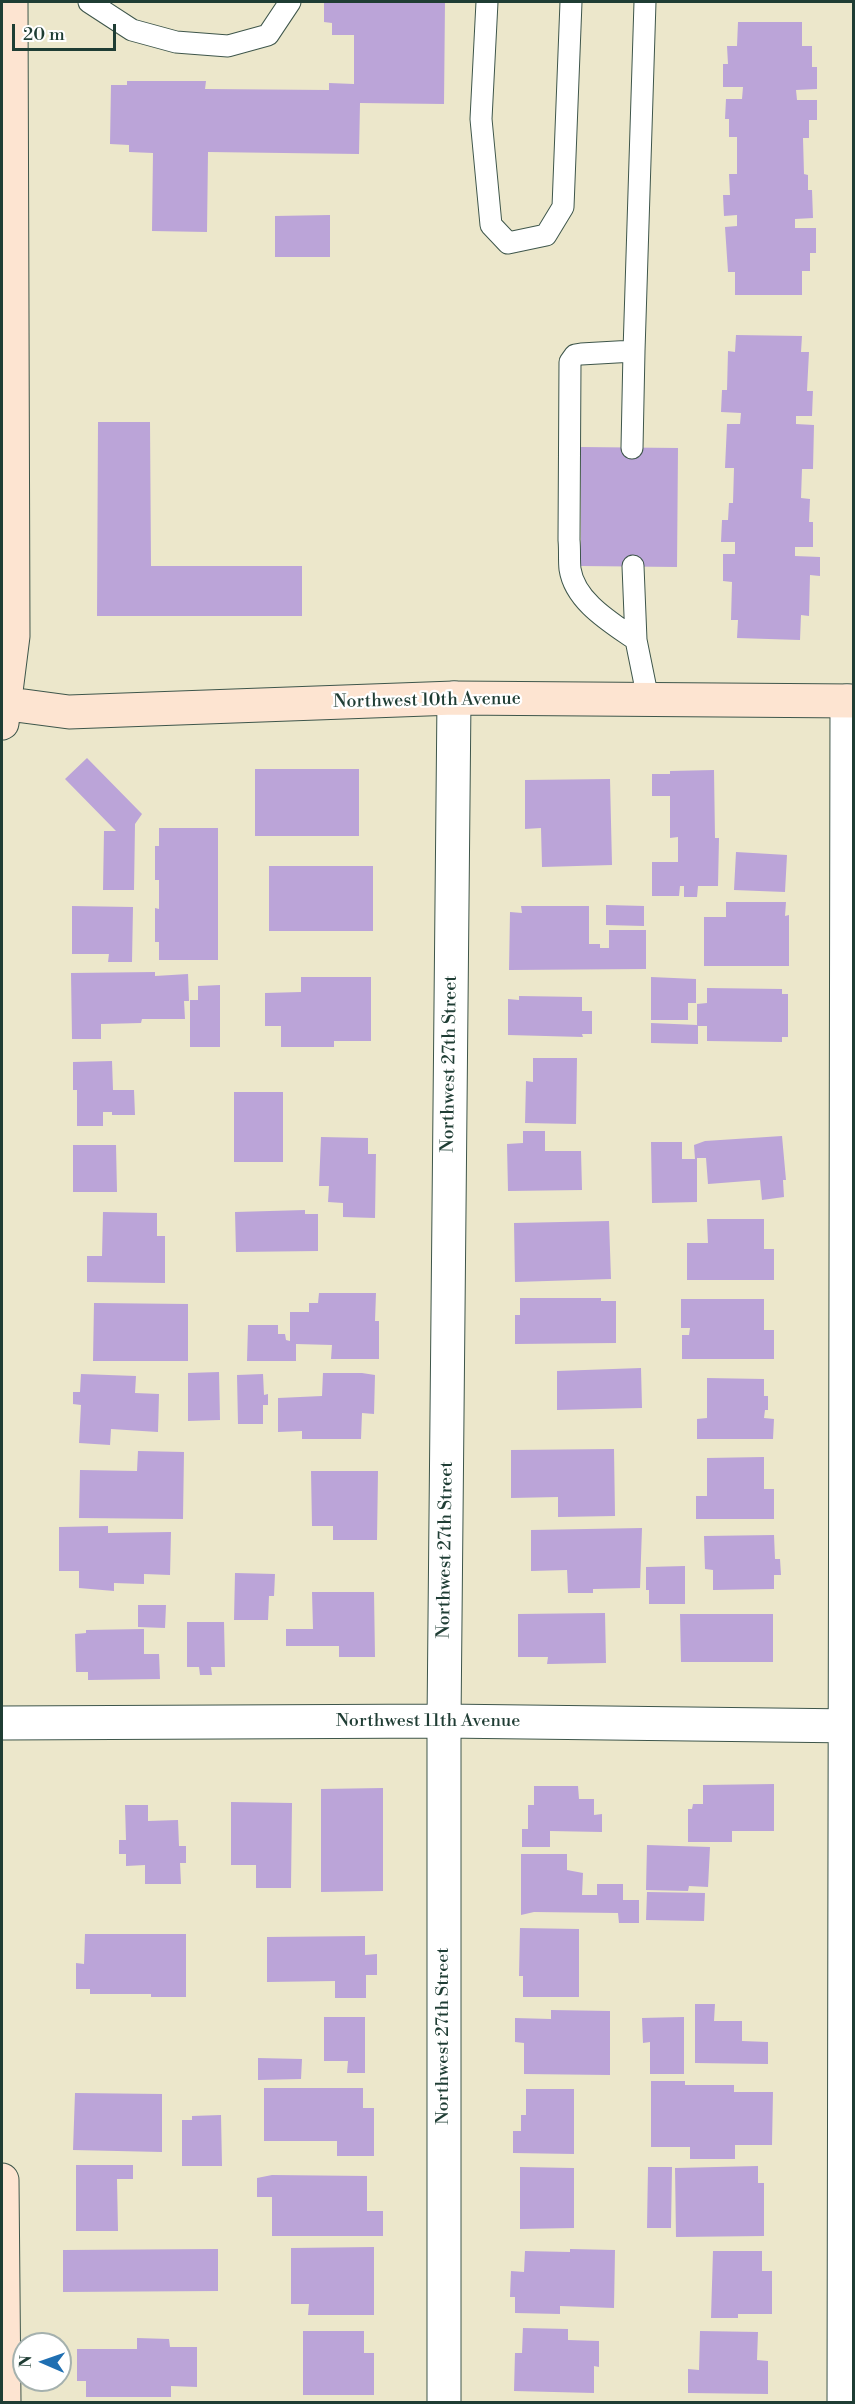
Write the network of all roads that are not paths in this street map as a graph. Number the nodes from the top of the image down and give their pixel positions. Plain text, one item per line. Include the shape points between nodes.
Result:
1 (11, 2) edge
2 (89, 2) edge
3 (290, 2) edge
4 (487, 2) edge
5 (571, 2) edge
6 (645, 2) edge
7 (634, 351) junction
8 (632, 447) dead end
9 (633, 566) dead end
10 (636, 640) junction
11 (454, 698) junction
12 (648, 699) junction
13 (850, 701) edge
14 (2, 710) edge
15 (444, 1721) junction
16 (2, 1723) edge
17 (849, 1726) edge
18 (2, 2180) edge
19 (4, 2403) edge
20 (444, 2403) edge
21 (844, 2403) edge

1 - 14 street via 13,636
2 - 3 lane via 132,30 176,42 228,46 268,35
4 - 5 lane via 481,119 492,225 508,243 546,236 562,207
6 - 7 lane
7 - 8 lane
7 - 10 lane via 575,355 570,362 569,540 570,570 582,596
9 - 10 lane
10 - 12 lane
11 - 12 street, Northwest 10th Avenue
11 - 14 street, Northwest 10th Avenue via 69,712
11 - 15 street, Northwest 27th Street
12 - 13 street, Northwest 10th Avenue
13 - 17 street
15 - 16 street, Northwest 11th Avenue
15 - 17 street, Northwest 11th Avenue
15 - 20 street, Northwest 27th Street
17 - 21 street
18 - 19 street

